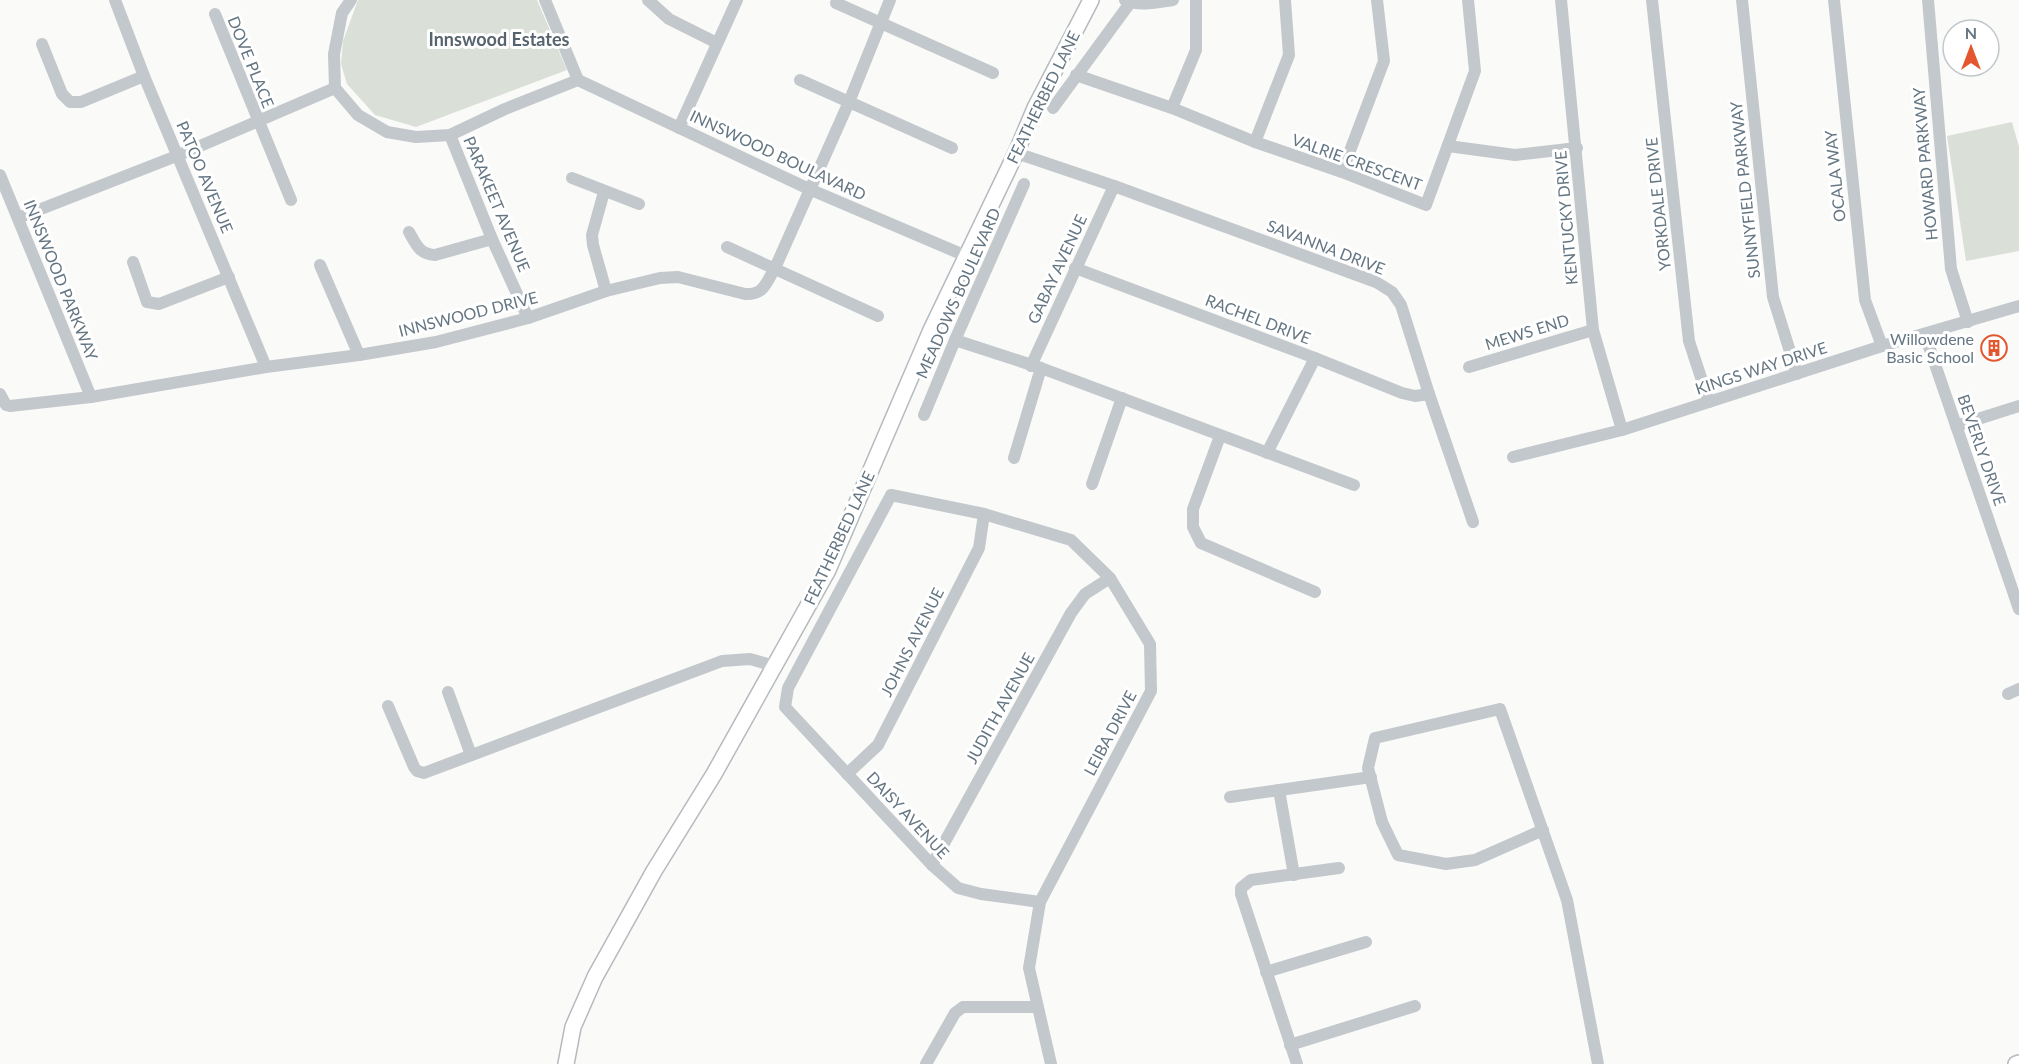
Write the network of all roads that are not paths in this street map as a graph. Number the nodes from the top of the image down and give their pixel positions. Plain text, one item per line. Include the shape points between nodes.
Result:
1 (115, 0) edge
2 (351, 0) edge
3 (545, 0) edge
4 (648, 0) edge
5 (737, 0) edge
6 (890, 0) edge
7 (1091, 0) edge
8 (1173, 0) edge
9 (1196, 0) edge
10 (1285, 0) edge
11 (1377, 0) edge
12 (1468, 0) edge
13 (1561, 0) edge
14 (1652, 0) edge
15 (1742, 0) edge
16 (1834, 0) edge
17 (1928, 0) edge
18 (1127, 1) edge
19 (836, 3) dead end
20 (214, 14) dead end
21 (880, 22) junction
22 (717, 43) junction
23 (42, 44) dead end
24 (993, 73) dead end
25 (1076, 75) junction
26 (144, 76) junction
27 (578, 80) junction
28 (800, 80) dead end
29 (335, 88) junction
30 (849, 102) junction
31 (1053, 108) dead end
32 (1172, 108) junction
33 (258, 123) junction
34 (679, 128) junction
35 (450, 135) junction
36 (1255, 142) junction
37 (1448, 146) junction
38 (952, 148) dead end
39 (1577, 148) junction
40 (1016, 153) junction
41 (179, 155) junction
42 (1342, 172) junction
43 (0, 175) edge
44 (572, 178) dead end
45 (1024, 184) dead end
46 (1114, 186) junction
47 (809, 189) junction
48 (604, 192) junction
49 (291, 200) dead end
50 (639, 204) dead end
51 (18, 218) junction
52 (409, 232) dead end
53 (492, 239) junction
54 (727, 247) dead end
55 (966, 256) junction
56 (133, 262) dead end
57 (320, 266) dead end
58 (774, 268) junction
59 (1075, 268) junction
60 (229, 277) junction
61 (606, 291) junction
62 (2019, 306) edge
63 (878, 316) dead end
64 (528, 318) junction
65 (1968, 322) junction
66 (1593, 330) junction
67 (1925, 335) junction
68 (955, 340) junction
69 (1882, 346) junction
70 (359, 355) junction
71 (1315, 358) junction
72 (266, 367) junction
73 (1036, 367) junction
74 (1469, 367) dead end
75 (1797, 374) junction
76 (0, 394) edge
77 (1429, 394) junction
78 (91, 397) junction
79 (1122, 398) junction
80 (1709, 402) junction
81 (2019, 406) edge
82 (924, 415) dead end
83 (1956, 426) junction
84 (1622, 430) junction
85 (1220, 436) junction
86 (1267, 453) junction
87 (1513, 457) dead end
88 (1014, 458) dead end
89 (1092, 484) dead end
90 (1354, 485) dead end
91 (984, 514) junction
92 (1473, 522) dead end
93 (1110, 578) junction
94 (1315, 592) dead end
95 (814, 595) junction
96 (831, 606) junction
97 (2019, 609) edge
98 (775, 666) junction
99 (448, 692) dead end
100 (388, 706) dead end
101 (471, 755) junction
102 (847, 774) junction
103 (1371, 777) junction
104 (1279, 790) junction
105 (1230, 797) dead end
106 (1543, 830) junction
107 (932, 865) junction
108 (1340, 868) dead end
109 (1294, 875) junction
110 (1040, 902) junction
111 (1365, 942) dead end
112 (1266, 972) junction
113 (1415, 1006) dead end
114 (1037, 1007) junction
115 (1290, 1045) junction
116 (566, 1064) edge
117 (926, 1064) edge
118 (1052, 1064) edge
119 (1297, 1064) edge
120 (1598, 1064) edge

1 - 26 street, PATOO AVENUE
2 - 29 street via 342,13 334,54
3 - 27 street
4 - 22 street via 669,19
5 - 22 street
6 - 21 street, INNSWOOD DRIVE
7 - 40 main road, FEATHERBED LANE
8 - 18 street
9 - 32 street via 1196,50
10 - 36 street via 1289,55
11 - 42 street via 1384,61
12 - 37 street, VALRIE CRESCENT via 1475,71
13 - 39 street, KENTUCKY DRIVE
14 - 80 street, YORKDALE DRIVE via 1689,340
15 - 75 street, SUNNYFIELD PARKWAY via 1773,297
16 - 69 street, OCALA WAY via 1865,300
17 - 65 street, HOWARD PARKWAY via 1951,269
18 - 25 street
19 - 21 street
20 - 33 street, DOVE PLACE
21 - 24 street
21 - 30 street, INNSWOOD DRIVE
22 - 34 street
23 - 26 street via 62,94 70,102 81,102
25 - 31 street
25 - 32 street, VALRIE CRESCENT
26 - 41 street, PATOO AVENUE
27 - 34 street, INNSWOOD BOULAVARD
27 - 35 street
28 - 30 street
29 - 33 street
29 - 35 street via 358,115 387,132 416,137
30 - 38 street
30 - 47 street, INNSWOOD DRIVE
32 - 36 street, VALRIE CRESCENT
33 - 41 street
33 - 49 street, DOVE PLACE
34 - 47 street, INNSWOOD BOULAVARD
35 - 53 street, PARAKEET AVENUE
36 - 42 street, VALRIE CRESCENT
37 - 39 street via 1515,155
37 - 42 street, VALRIE CRESCENT via 1426,205
39 - 66 street, KENTUCKY DRIVE
40 - 46 street, SAVANNA DRIVE
40 - 55 main road, FEATHERBED LANE
41 - 51 street
41 - 60 street, PATOO AVENUE
43 - 51 street, INNSWOOD PARKWAY
44 - 48 street
45 - 68 street, MEADOWS BOULEVARD
46 - 59 street, GABAY AVENUE
46 - 77 street, SAVANNA DRIVE via 1376,282 1392,292 1401,305
47 - 55 street, INNSWOOD BOULAVARD
47 - 58 street, INNSWOOD DRIVE
48 - 50 street
48 - 61 street via 592,235
51 - 78 street, INNSWOOD PARKWAY
52 - 53 street via 420,251 435,255
53 - 64 street, PARAKEET AVENUE
54 - 58 street
55 - 95 main road, FEATHERBED LANE
56 - 60 street via 143,296 152,304
57 - 70 street
58 - 61 street, INNSWOOD DRIVE via 764,288 756,294 678,278 660,278
58 - 63 street
59 - 71 street, RACHEL DRIVE
59 - 73 street, GABAY AVENUE
60 - 72 street, PATOO AVENUE
61 - 64 street, INNSWOOD DRIVE
62 - 65 street, KINGS WAY DRIVE
64 - 70 street, INNSWOOD DRIVE via 436,342
65 - 67 street, KINGS WAY DRIVE
66 - 74 street, MEWS END
66 - 84 street, KENTUCKY DRIVE
67 - 69 street, KINGS WAY DRIVE
67 - 83 street, BEVERLY DRIVE
68 - 73 street
68 - 82 street, MEADOWS BOULEVARD
69 - 75 street, KINGS WAY DRIVE
70 - 72 street, INNSWOOD DRIVE
71 - 77 street, RACHEL DRIVE via 1402,393
71 - 86 street
72 - 78 street, INNSWOOD DRIVE
73 - 79 street
73 - 88 street, GABAY AVENUE
75 - 80 street, KINGS WAY DRIVE
76 - 78 street, INNSWOOD DRIVE via 10,406
77 - 92 street, SAVANNA DRIVE
79 - 85 street
79 - 89 street
80 - 84 street, KINGS WAY DRIVE
81 - 83 street
83 - 97 street, BEVERLY DRIVE
84 - 87 street, KINGS WAY DRIVE
85 - 86 street
85 - 94 street via 1193,509 1193,527 1201,543
86 - 90 street
91 - 93 street, LEIBA DRIVE via 1071,540
91 - 96 street, LEIBA DRIVE via 891,495
91 - 102 street, JOHNS AVENUE via 979,548 878,745
93 - 107 street, JUDITH AVENUE via 1084,594 1071,613
93 - 110 street, LEIBA DRIVE via 1150,644 1151,691
95 - 96 street
95 - 98 main road, FEATHERBED LANE
96 - 102 street, DAISY AVENUE via 784,699 792,716
98 - 101 street via 750,658 722,661
98 - 116 main road, FEATHERBED LANE via 595,976 573,1027
99 - 101 street
100 - 101 street via 417,771 424,773
102 - 107 street, DAISY AVENUE
103 - 104 street
103 - 106 street via 1382,822 1398,855 1446,864 1475,860
103 - 106 street via 1368,768 1375,738 1500,710
104 - 105 street
104 - 109 street
106 - 120 street via 1567,900
107 - 110 street, DAISY AVENUE via 958,888
108 - 109 street
109 - 112 street via 1251,880 1241,888
110 - 114 street, LEIBA DRIVE via 1029,968
111 - 112 street
112 - 115 street
113 - 115 street
114 - 117 street via 963,1007 955,1013
114 - 118 street, LEIBA DRIVE
115 - 119 street

